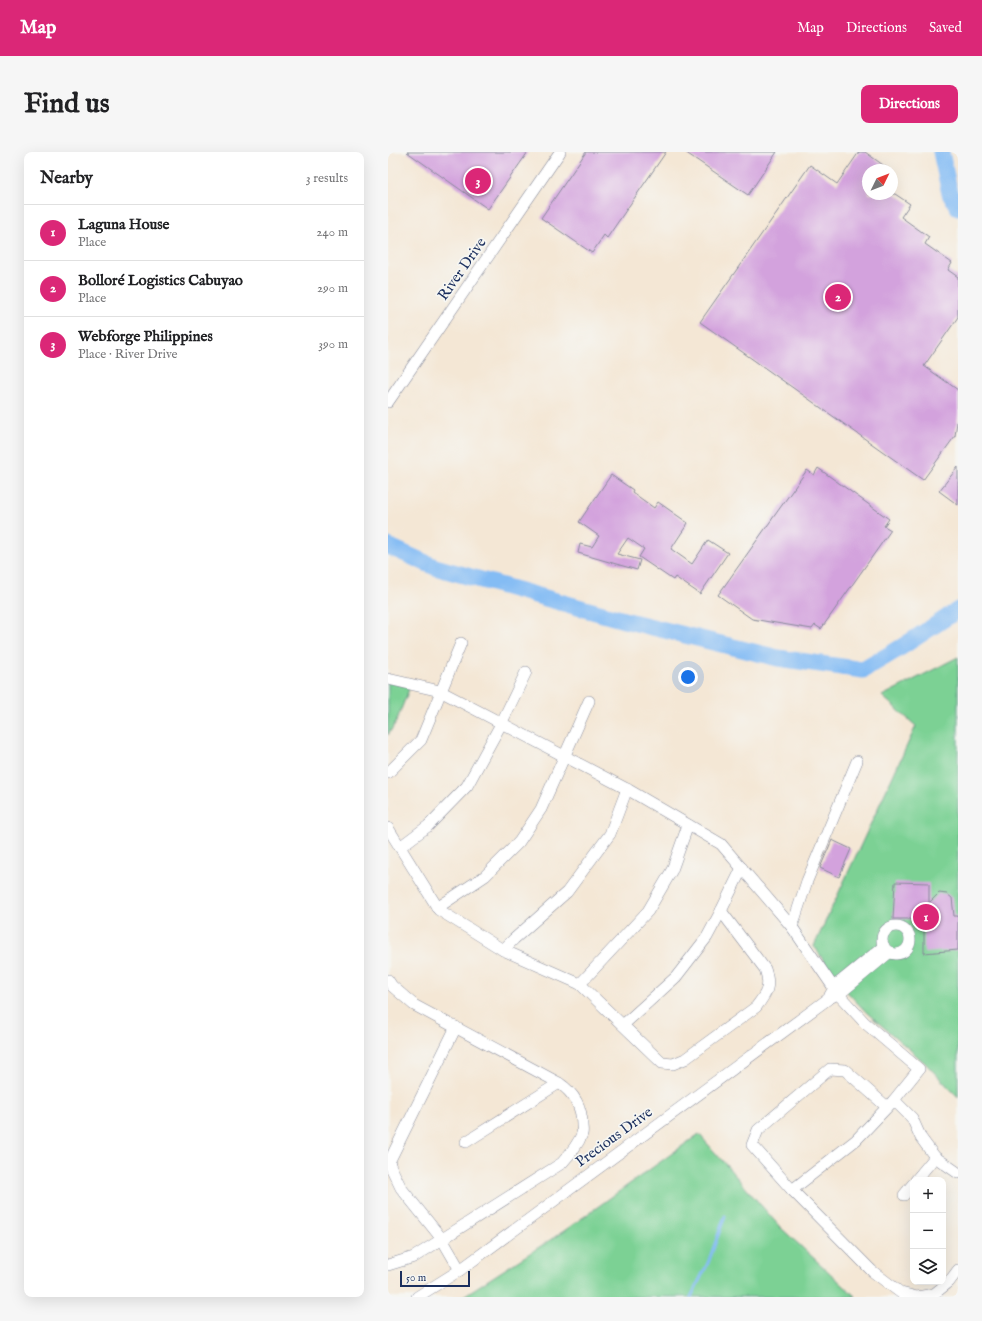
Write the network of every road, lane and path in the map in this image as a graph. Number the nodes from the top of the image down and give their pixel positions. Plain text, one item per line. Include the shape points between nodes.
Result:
1 (560, 152) edge
2 (388, 402) edge
3 (461, 643) dead end
4 (526, 672) dead end
5 (388, 679) edge
6 (440, 691) junction
7 (589, 701) dead end
8 (501, 724) junction
9 (565, 757) junction
10 (858, 761) dead end
11 (388, 773) edge
12 (627, 789) junction
13 (688, 825) junction
14 (388, 828) edge
15 (400, 847) junction
16 (742, 868) junction
17 (438, 908) junction
18 (721, 911) junction
19 (792, 927) junction
20 (887, 949) dead end
21 (503, 950) junction
22 (580, 984) junction
23 (389, 986) edge
24 (833, 994) junction
25 (623, 1025) junction
26 (456, 1027) junction
27 (560, 1083) junction
28 (891, 1103) junction
29 (466, 1142) dead end
30 (935, 1157) junction
31 (388, 1161) edge
32 (958, 1173) edge
33 (918, 1177) edge
34 (910, 1188) edge
35 (792, 1190) junction
36 (904, 1195) dead end
37 (442, 1239) junction
38 (388, 1265) edge
39 (460, 1270) junction
40 (958, 1270) edge
41 (927, 1296) edge
42 (417, 1297) edge

1 - 2 street, River Drive
3 - 6 street
4 - 8 street
5 - 6 street
6 - 8 street
6 - 11 street via 421,740
7 - 9 street
8 - 9 street
8 - 15 street via 467,786 428,826
9 - 12 street
9 - 17 street via 541,809 519,842 485,876
10 - 19 street via 807,881
12 - 13 street
12 - 21 street via 610,834 567,892
13 - 16 street via 721,844
13 - 22 street via 672,870 648,911
14 - 15 street
15 - 17 street
16 - 18 street
16 - 19 street
17 - 21 street
18 - 25 street via 707,937 676,977
18 - 25 street via 765,969 768,988 764,998 685,1059 673,1064 662,1063
19 - 24 street
20 - 24 street, Precious Drive via 836,985
21 - 22 street
22 - 25 street
23 - 26 street via 414,1005
24 - 28 street via 919,1069
24 - 39 street, Precious Drive
26 - 27 street
26 - 31 street
27 - 29 street
27 - 37 street via 575,1098 581,1114 582,1132 571,1154 562,1163
28 - 30 street via 912,1118 921,1138
28 - 35 street via 856,1140
28 - 35 street via 845,1070 830,1069 758,1130 752,1145
30 - 32 street
30 - 33 street
31 - 37 street via 401,1188
34 - 36 street
35 - 41 street via 872,1271 901,1293 917,1297
37 - 38 street via 414,1257
37 - 39 street
39 - 42 street, Precious Drive
40 - 41 street via 949,1282 934,1294

